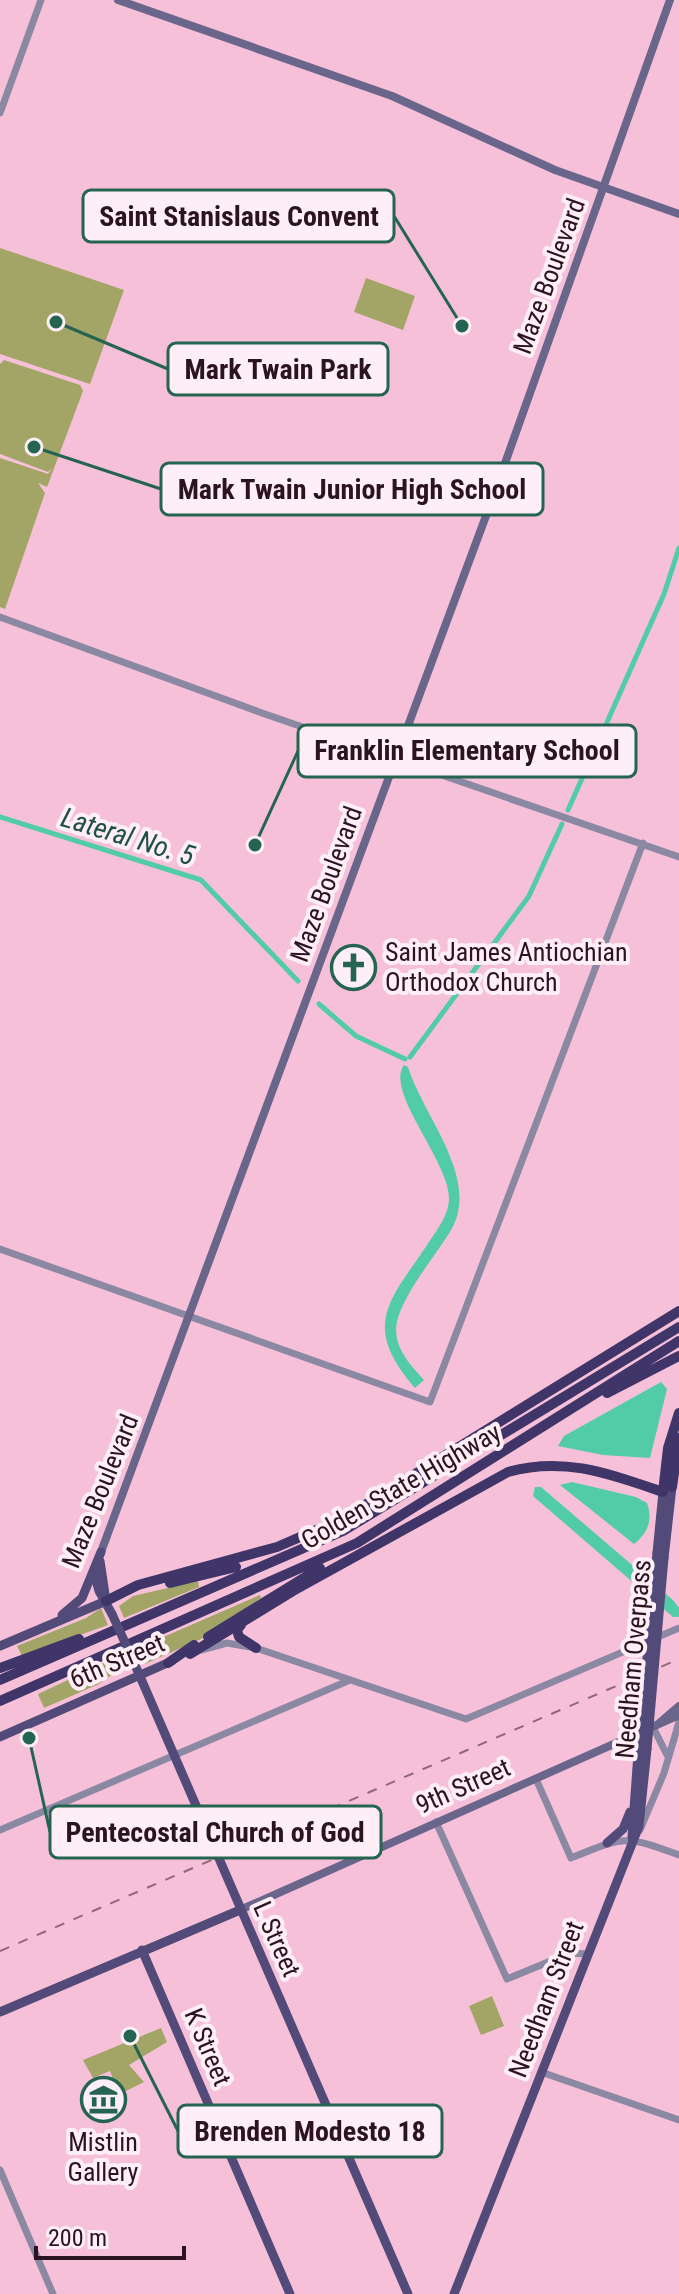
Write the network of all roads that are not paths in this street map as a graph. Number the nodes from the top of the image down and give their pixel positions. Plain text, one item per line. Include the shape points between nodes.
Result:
1 (41, 0) edge
2 (118, 0) edge
3 (670, 0) edge
4 (0, 113) edge
5 (605, 188) junction
6 (679, 214) edge
7 (0, 617) edge
8 (395, 759) junction
9 (643, 843) junction
10 (679, 857) edge
11 (0, 1249) edge
12 (679, 1311) edge
13 (189, 1318) junction
14 (679, 1327) edge
15 (679, 1341) edge
16 (679, 1356) edge
17 (586, 1399) junction
18 (679, 1413) edge
19 (679, 1438) edge
20 (673, 1492) edge
21 (430, 1499) junction
22 (679, 1509) edge
23 (667, 1533) junction
24 (311, 1545) junction
25 (101, 1552) junction
26 (660, 1555) junction
27 (94, 1568) junction
28 (106, 1601) junction
29 (145, 1617) junction
30 (241, 1624) junction
31 (42, 1627) junction
32 (679, 1628) edge
33 (0, 1646) edge
34 (256, 1648) junction
35 (190, 1654) junction
36 (168, 1663) junction
37 (0, 1668) edge
38 (140, 1676) junction
39 (0, 1680) edge
40 (352, 1680) junction
41 (0, 1703) edge
42 (679, 1706) edge
43 (679, 1715) edge
44 (679, 1722) edge
45 (654, 1729) junction
46 (0, 1737) edge
47 (642, 1751) junction
48 (174, 1754) junction
49 (668, 1757) junction
50 (636, 1777) junction
51 (536, 1779) junction
52 (436, 1822) junction
53 (0, 1830) edge
54 (634, 1836) junction
55 (607, 1843) junction
56 (679, 1855) edge
57 (240, 1910) junction
58 (142, 1950) junction
59 (587, 1954) junction
60 (0, 2012) edge
61 (541, 2072) junction
62 (679, 2120) edge
63 (0, 2170) edge
64 (53, 2294) edge
65 (290, 2294) edge
66 (408, 2294) edge
67 (454, 2294) edge

1 - 4 street
2 - 5 main road via 392,96
3 - 5 main road, Maze Boulevard
5 - 6 main road
5 - 8 main road, Maze Boulevard
7 - 8 street
8 - 9 street
8 - 13 main road, Maze Boulevard
9 - 10 street
9 - 13 street via 430,1402
11 - 13 street
12 - 28 highway via 361,1509 277,1547 138,1585
13 - 25 main road, Maze Boulevard
14 - 24 highway, Golden State Highway via 374,1514
15 - 17 highway, Golden State Highway
16 - 17 highway
17 - 21 highway, Golden State Highway
18 - 20 highway via 668,1448
19 - 20 highway
20 - 23 main road, Needham Overpass
20 - 26 main road, Needham Overpass
20 - 30 highway via 569,1465 508,1472
21 - 36 highway via 393,1529 267,1598
21 - 41 highway, Golden State Highway via 328,1558
22 - 23 main road
23 - 26 main road, Needham Overpass
24 - 28 highway
24 - 29 highway, Golden State Highway
25 - 27 main road, Maze Boulevard
25 - 28 main road, L Street
26 - 47 main road, Needham Overpass, bridge
27 - 28 main road, L Street via 96,1586
27 - 31 main road, Maze Boulevard via 76,1605
28 - 31 main road
28 - 38 main road, L Street, bridge
29 - 37 highway
29 - 39 highway, Golden State Highway
30 - 34 highway via 238,1635
30 - 35 highway
31 - 33 main road
32 - 40 street, 6th Street via 466,1719
34 - 35 street, 6th Street via 227,1643
34 - 40 street, 6th Street
35 - 36 main road, 6th Street
36 - 38 main road, 6th Street
38 - 46 main road, 6th Street
38 - 48 main road, L Street
40 - 48 street
42 - 45 main road
43 - 45 main road, 9th Street
44 - 49 street, Needham Street
45 - 49 street
45 - 51 main road, 9th Street
47 - 50 main road, Needham Overpass
47 - 54 main road, Needham Overpass via 643,1810
48 - 53 street
48 - 57 main road, L Street
49 - 54 street, Needham Street via 648,1815
50 - 54 main road, Needham Overpass
50 - 55 main road via 625,1826
51 - 52 main road, 9th Street
51 - 55 street via 571,1858
52 - 57 main road, 9th Street
52 - 59 street via 507,1979 570,1953
54 - 55 street
54 - 56 street
54 - 59 main road, Needham Street
57 - 58 main road, 9th Street
57 - 66 main road, L Street
58 - 60 main road, 9th Street
58 - 65 main road, K Street
59 - 61 main road, Needham Street
61 - 62 street
61 - 67 main road, Needham Street
63 - 64 street

